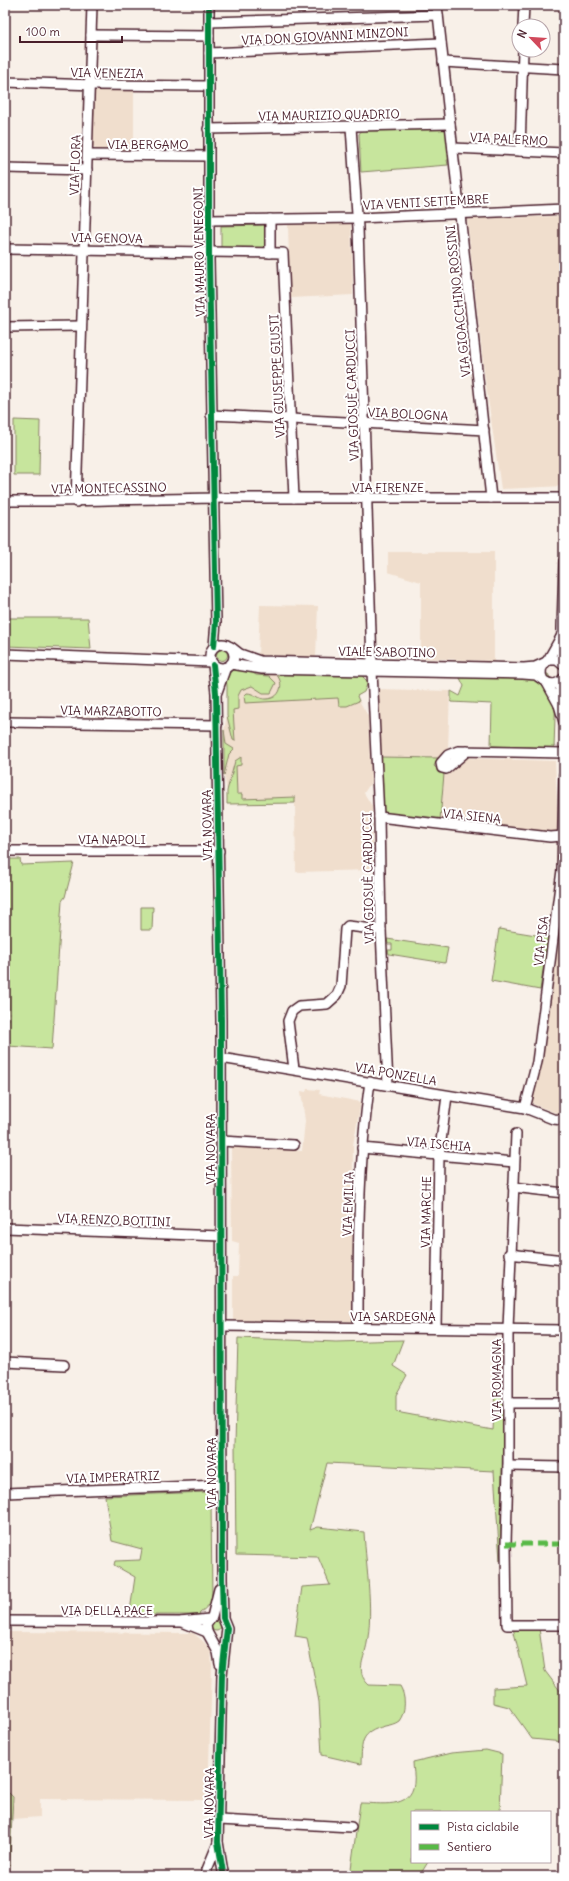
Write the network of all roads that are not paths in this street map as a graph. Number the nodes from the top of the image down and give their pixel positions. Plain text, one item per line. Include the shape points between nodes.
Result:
1 (92, 5) edge
2 (209, 5) edge
3 (437, 5) edge
4 (524, 5) edge
5 (438, 15) junction
6 (524, 18) edge
7 (209, 22) junction
8 (91, 35) junction
9 (209, 36) junction
10 (441, 43) junction
11 (209, 53) junction
12 (523, 58) edge
13 (443, 62) junction
14 (523, 66) junction
15 (564, 69) edge
16 (5, 82) edge
17 (89, 85) junction
18 (208, 86) junction
19 (450, 124) junction
20 (351, 127) junction
21 (208, 129) junction
22 (453, 148) junction
23 (520, 151) junction
24 (564, 153) edge
25 (88, 156) junction
26 (208, 156) junction
27 (5, 168) edge
28 (87, 170) junction
29 (564, 209) edge
30 (461, 212) junction
31 (358, 218) junction
32 (270, 219) junction
33 (209, 220) junction
34 (5, 249) edge
35 (84, 249) junction
36 (209, 252) junction
37 (270, 253) junction
38 (283, 253) joint
39 (81, 326) junction
40 (5, 327) edge
41 (212, 415) junction
42 (292, 418) junction
43 (365, 424) junction
44 (484, 430) junction
45 (213, 498) junction
46 (294, 498) junction
47 (491, 498) junction
48 (564, 498) edge
49 (368, 500) junction
50 (5, 501) edge
51 (564, 501) edge
52 (76, 502) junction
53 (564, 561) edge
54 (216, 622) junction
55 (563, 634) junction
56 (229, 646) junction
57 (212, 649) junction
58 (5, 654) edge
59 (186, 660) junction
60 (546, 662) junction
61 (212, 663) junction
62 (563, 664) edge
63 (228, 666) junction
64 (372, 667) junction
65 (563, 679) edge
66 (545, 681) junction
67 (216, 693) junction
68 (560, 705) junction
69 (5, 722) edge
70 (564, 722) edge
71 (217, 725) junction
72 (467, 752) dead end
73 (564, 753) edge
74 (564, 775) edge
75 (379, 817) junction
76 (563, 836) edge
77 (5, 851) edge
78 (218, 851) junction
79 (563, 870) edge
80 (381, 930) junction
81 (221, 1058) junction
82 (294, 1069) junction
83 (370, 1082) junction
84 (388, 1084) junction
85 (447, 1096) junction
86 (525, 1108) junction
87 (564, 1120) edge
88 (516, 1134) dead end
89 (221, 1141) junction
90 (294, 1145) dead end
91 (362, 1148) junction
92 (439, 1156) junction
93 (514, 1162) junction
94 (513, 1187) junction
95 (564, 1193) edge
96 (5, 1228) edge
97 (221, 1236) junction
98 (509, 1254) junction
99 (564, 1260) edge
100 (222, 1326) junction
101 (358, 1328) junction
102 (436, 1328) junction
103 (564, 1330) edge
104 (508, 1333) junction
105 (5, 1362) edge
106 (64, 1365) dead end
107 (508, 1403) junction
108 (564, 1403) edge
109 (508, 1466) junction
110 (564, 1467) edge
111 (222, 1486) junction
112 (5, 1493) edge
113 (222, 1579) junction
114 (210, 1618) junction
115 (223, 1618) junction
116 (5, 1621) edge
117 (180, 1622) junction
118 (564, 1625) edge
119 (226, 1632) junction
120 (208, 1634) junction
121 (222, 1675) junction
122 (219, 1820) junction
123 (351, 1827) dead end
124 (218, 1842) junction
125 (203, 1874) edge
126 (226, 1874) edge

1 - 8 street, VIA FLORA
2 - 7 street, VIA MAURO VENEGONI
3 - 5 street, VIA GIOACCHINO ROSSINI
4 - 6 street
5 - 7 street
5 - 10 street, VIA GIOACCHINO ROSSINI
7 - 9 street, VIA MAURO VENEGONI
8 - 9 street
8 - 17 street, VIA FLORA
9 - 11 street, VIA MAURO VENEGONI
10 - 11 street, VIA DON GIOVANNI MINZONI
10 - 13 street, VIA GIOACCHINO ROSSINI
11 - 18 street, VIA MAURO VENEGONI
12 - 14 street
13 - 14 street
13 - 19 street, VIA GIOACCHINO ROSSINI
14 - 15 street
14 - 23 street
16 - 17 street, VIA VENEZIA
17 - 18 street, VIA VENEZIA
17 - 25 street, VIA FLORA
18 - 21 street, VIA MAURO VENEGONI
19 - 20 street, VIA MAURIZIO QUADRIO
19 - 22 street, VIA GIOACCHINO ROSSINI
20 - 21 street, VIA MAURIZIO QUADRIO
20 - 31 street, VIA GIOSUÈ CARDUCCI
21 - 26 street, VIA MAURO VENEGONI
22 - 23 street, VIA PALERMO
22 - 30 street, VIA GIOACCHINO ROSSINI
23 - 24 street, VIA PALERMO
25 - 26 street, VIA BERGAMO
25 - 28 street, VIA FLORA
26 - 33 street, VIA MAURO VENEGONI
27 - 28 street
28 - 35 street, VIA FLORA
29 - 30 street, VIA VENTI SETTEMBRE
30 - 31 street, VIA VENTI SETTEMBRE
30 - 44 street, VIA GIOACCHINO ROSSINI
31 - 32 street, VIA VENTI SETTEMBRE
31 - 43 street, VIA GIOSUÈ CARDUCCI
32 - 33 street, VIA VENTI SETTEMBRE
32 - 37 street
33 - 36 street, VIA MAURO VENEGONI
34 - 35 street, VIA GENOVA
35 - 36 street, VIA GENOVA
35 - 39 street, VIA FLORA
36 - 37 street, VIA GENOVA
36 - 41 street, VIA MAURO VENEGONI
37 - 38 street, VIA GENOVA
38 - 42 street, VIA GIUSEPPE GIUSTI
39 - 40 street
39 - 52 street, VIA FLORA
41 - 42 street, VIA BOLOGNA
41 - 45 street, VIA MAURO VENEGONI
42 - 43 street, VIA BOLOGNA
42 - 46 street, VIA GIUSEPPE GIUSTI
43 - 44 street, VIA BOLOGNA
43 - 49 street, VIA GIOSUÈ CARDUCCI
44 - 47 street, VIA GIOACCHINO ROSSINI
45 - 46 street, VIA FIRENZE
45 - 52 street, VIA MONTECASSINO
45 - 54 street
46 - 49 street, VIA FIRENZE
47 - 48 street, VIA FIRENZE
47 - 49 street, VIA FIRENZE
48 - 51 street
49 - 64 street, VIA GIOSUÈ CARDUCCI
50 - 52 street, VIA MONTECASSINO
53 - 55 street
54 - 56 street
54 - 57 street
55 - 60 street
55 - 62 street
56 - 57 street via 220,643
56 - 63 street via 234,654
56 - 64 street, VIALE SABOTINO via 240,654 260,661
57 - 59 street
57 - 61 street
58 - 59 street
59 - 61 street
60 - 62 street via 552,659
60 - 64 street, VIALE SABOTINO via 536,667 524,668
60 - 66 street via 541,669
61 - 63 street via 219,668
61 - 67 street, VIA NOVARA
63 - 64 street, VIALE SABOTINO via 262,669
63 - 67 street, VIA NOVARA
64 - 66 street, VIALE SABOTINO via 536,675
64 - 75 street, VIA GIOSUÈ CARDUCCI
65 - 66 street via 555,684
65 - 68 street
66 - 68 street
67 - 71 street, VIA NOVARA
68 - 70 street
69 - 71 street, VIA MARZABOTTO
71 - 78 street, VIA NOVARA
72 - 73 street
74 - 76 street, VIA PISA
75 - 76 street, VIA SIENA
75 - 80 street, VIA GIOSUÈ CARDUCCI
76 - 79 street, VIA PISA
77 - 78 street, VIA NAPOLI
78 - 81 street, VIA NOVARA
79 - 86 street, VIA PISA via 537,1062
80 - 82 street via 348,926 345,929 341,986 337,995 327,1004 299,1006 292,1011 288,1021
80 - 84 street, VIA GIOSUÈ CARDUCCI
81 - 82 street, VIA PONZELLA
81 - 89 street, VIA NOVARA
82 - 83 street, VIA PONZELLA
83 - 84 street, VIA PONZELLA
83 - 91 street, VIA EMILIA
84 - 85 street, VIA PONZELLA
85 - 86 street, VIA PONZELLA
85 - 92 street, VIA MARCHE
86 - 87 street, VIA PONZELLA via 552,1119
88 - 93 street, VIA ROMAGNA
89 - 90 street
89 - 97 street, VIA NOVARA
91 - 92 street, VIA ISCHIA
91 - 101 street, VIA EMILIA
92 - 93 street, VIA ISCHIA
92 - 102 street, VIA MARCHE
93 - 94 street, VIA ROMAGNA
94 - 95 street
94 - 98 street, VIA ROMAGNA
96 - 97 street, VIA RENZO BOTTINI
97 - 100 street, VIA NOVARA
98 - 99 street
98 - 104 street, VIA ROMAGNA
100 - 101 street, VIA SARDEGNA
100 - 111 street, VIA NOVARA
101 - 102 street, VIA SARDEGNA
102 - 104 street, VIA SARDEGNA
103 - 104 street, VIA SARDEGNA
104 - 107 street, VIA ROMAGNA
105 - 106 street
107 - 108 street
107 - 109 street, VIA ROMAGNA
109 - 110 street
109 - 118 street, VIA ROMAGNA via 507,1625
111 - 112 street, VIA IMPERATRIZ
111 - 113 street, VIA NOVARA
113 - 114 street, VIA NOVARA
113 - 115 street, VIA NOVARA
114 - 115 street
114 - 117 street, VIA DELLA PACE
114 - 120 street, VIA NOVARA via 206,1625
115 - 119 street, VIA NOVARA via 227,1625
116 - 117 street, VIA DELLA PACE
117 - 120 street
119 - 120 street via 220,1637
119 - 121 street, VIA NOVARA
120 - 121 street, VIA NOVARA via 218,1652
121 - 122 street, VIA NOVARA
122 - 123 street
122 - 124 street, VIA NOVARA
124 - 125 street, VIA NOVARA
124 - 126 street, VIA NOVARA
125 - 126 street, VIA NOVARA via 218,1870

